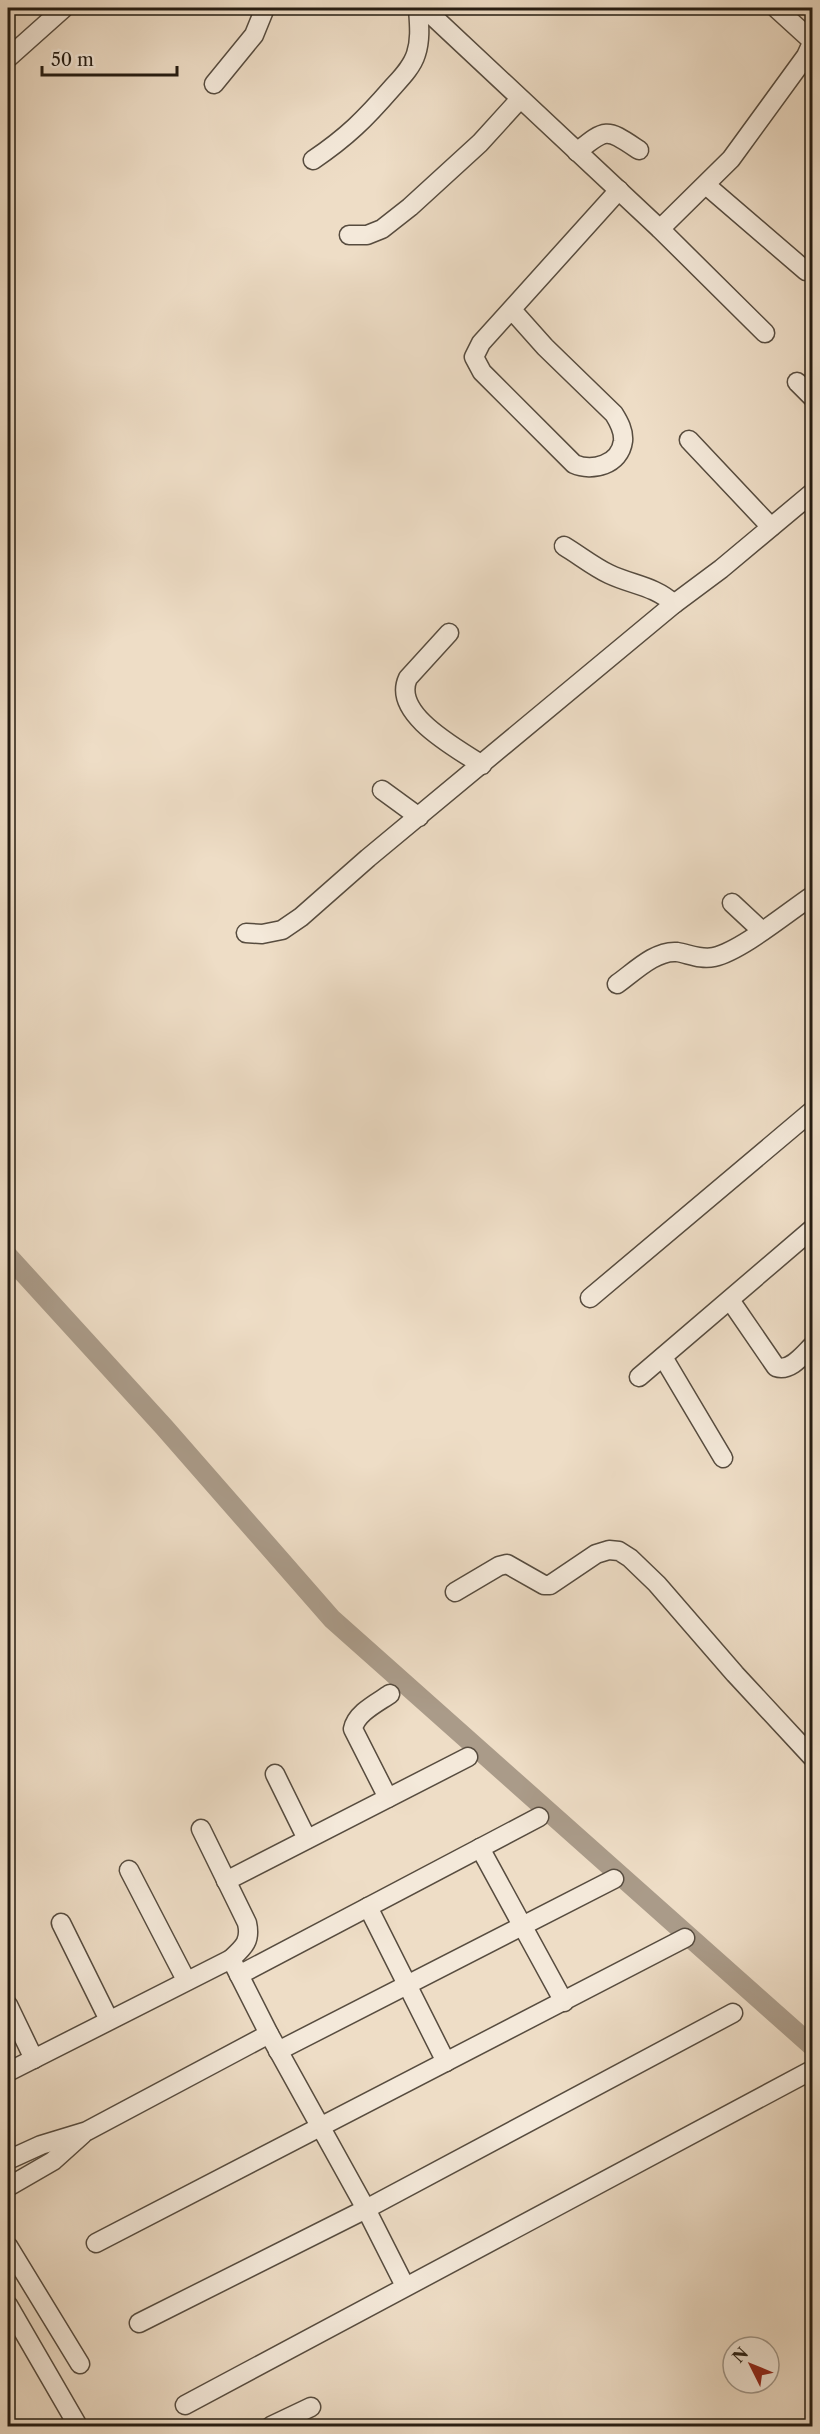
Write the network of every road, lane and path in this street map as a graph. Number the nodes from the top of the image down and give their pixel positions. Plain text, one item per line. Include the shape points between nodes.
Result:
1 (64, 8) edge
2 (265, 8) edge
3 (418, 8) edge
4 (424, 8) edge
5 (776, 8) edge
6 (8, 58) edge
7 (214, 84) dead end
8 (520, 99) junction
9 (639, 150) dead end
10 (577, 152) junction
11 (313, 159) dead end
12 (706, 185) junction
13 (619, 190) junction
14 (660, 229) junction
15 (349, 235) dead end
16 (806, 271) dead end
17 (512, 310) junction
18 (765, 333) dead end
19 (796, 382) dead end
20 (813, 397) edge
21 (689, 440) dead end
22 (813, 493) edge
23 (771, 527) junction
24 (564, 546) dead end
25 (674, 604) junction
26 (449, 633) dead end
27 (482, 765) junction
28 (382, 790) dead end
29 (419, 817) junction
30 (813, 896) edge
31 (732, 903) dead end
32 (762, 931) junction
33 (246, 933) dead end
34 (616, 984) dead end
35 (813, 1111) edge
36 (813, 1229) edge
37 (590, 1298) dead end
38 (730, 1300) junction
39 (813, 1346) edge
40 (663, 1357) junction
41 (639, 1377) dead end
42 (723, 1458) dead end
43 (455, 1592) dead end
44 (390, 1695) dead end
45 (813, 1756) edge
46 (468, 1757) dead end
47 (275, 1774) dead end
48 (387, 1798) junction
49 (539, 1817) dead end
50 (201, 1829) dead end
51 (308, 1839) junction
52 (480, 1848) junction
53 (129, 1870) dead end
54 (614, 1879) dead end
55 (226, 1881) junction
56 (368, 1908) junction
57 (61, 1923) dead end
58 (521, 1926) junction
59 (685, 1938) dead end
60 (235, 1967) junction
61 (186, 1980) junction
62 (407, 1984) junction
63 (564, 2002) junction
64 (8, 2005) edge
65 (733, 2013) dead end
66 (109, 2020) junction
67 (269, 2034) junction
68 (278, 2050) junction
69 (34, 2059) junction
70 (446, 2062) junction
71 (813, 2070) edge
72 (8, 2072) edge
73 (320, 2127) junction
74 (87, 2131) junction
75 (8, 2160) edge
76 (8, 2187) edge
77 (366, 2210) junction
78 (96, 2243) dead end
79 (8, 2246) edge
80 (405, 2286) junction
81 (8, 2305) edge
82 (139, 2323) dead end
83 (80, 2364) dead end
84 (185, 2405) dead end
85 (310, 2407) dead end
86 (78, 2427) edge
87 (271, 2427) edge

1 - 6 street
2 - 7 street via 254,35
3 - 11 street via 416,56 403,75 351,132
4 - 8 street
5 - 12 street via 806,35 811,45 789,82 731,159
8 - 10 street
8 - 15 street via 480,143 410,207 382,229 367,235
9 - 10 street via 616,134 606,132 596,135
10 - 13 street
12 - 14 street
12 - 16 street
13 - 14 street
13 - 17 street
14 - 18 street
17 - 17 street via 614,414 622,428 623,441 607,464 584,468 574,464 476,364 477,350
19 - 20 street
21 - 23 street
22 - 23 street
23 - 25 street
24 - 25 street via 608,574 652,588
25 - 27 street
26 - 27 street via 408,678 404,694 431,731
27 - 29 street
28 - 29 street
29 - 33 street via 282,930
30 - 32 street
31 - 32 street
32 - 34 street via 714,957 663,953
35 - 37 street
36 - 38 street
38 - 39 street via 776,1367 788,1368
38 - 40 street
40 - 41 street
40 - 42 street
43 - 45 street via 507,1564 550,1585 596,1554 619,1551 657,1584
44 - 48 street via 362,1714 353,1729
46 - 48 street
47 - 51 street
48 - 51 street
49 - 52 street
50 - 55 street
51 - 55 street
52 - 56 street
52 - 58 street
53 - 61 street
54 - 58 street
55 - 60 street via 249,1934
56 - 60 street
56 - 62 street
57 - 66 street
58 - 62 street
58 - 63 street
59 - 63 street
60 - 61 street
60 - 67 street
61 - 66 street
62 - 68 street
62 - 70 street
63 - 70 street
64 - 69 street
65 - 77 street
66 - 69 street
67 - 68 street
67 - 74 street
68 - 73 street
69 - 72 street
70 - 73 street
71 - 80 street
73 - 77 street
73 - 78 street
74 - 75 street
74 - 76 street via 53,2161
77 - 80 street
77 - 82 street
79 - 83 street
80 - 84 street
81 - 86 street
85 - 87 street

